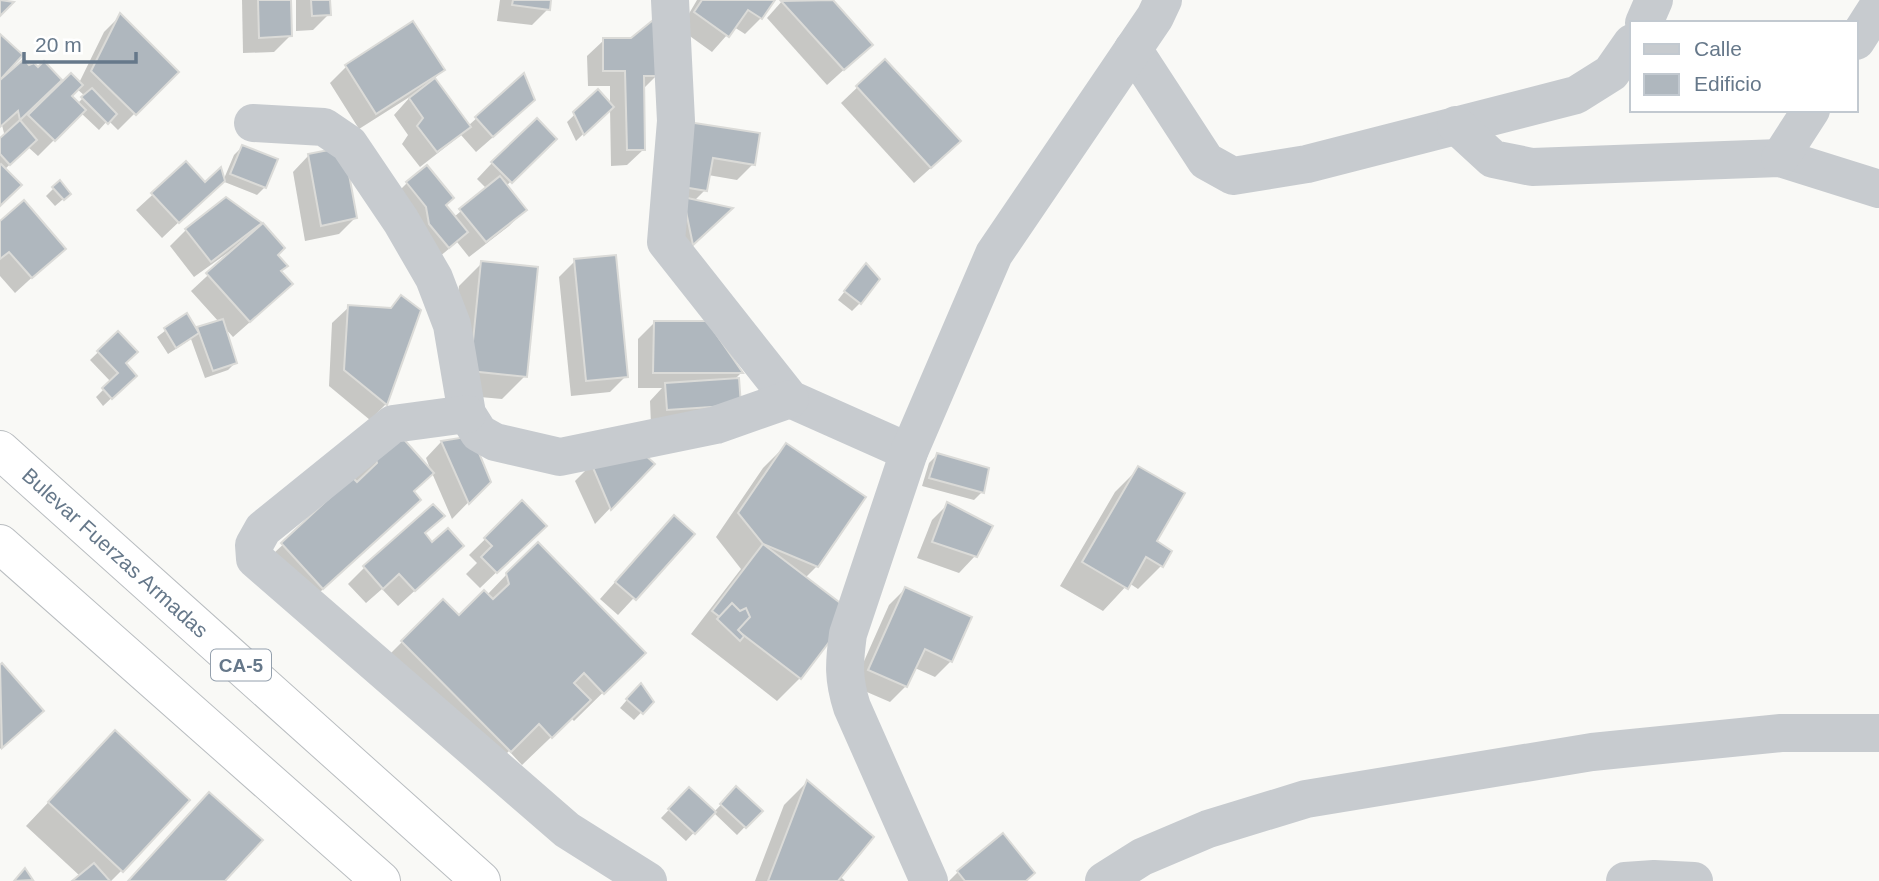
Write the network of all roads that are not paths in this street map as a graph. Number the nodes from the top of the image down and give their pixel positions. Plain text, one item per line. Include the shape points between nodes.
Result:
1 (670, 0) edge
2 (1163, 0) edge
3 (1654, 0) edge
4 (1879, 5) edge
5 (1645, 21) edge
6 (1858, 38) edge
7 (1630, 46) edge
8 (1133, 49) junction
9 (1810, 112) edge
10 (253, 122) dead end
11 (1457, 125) junction
12 (1780, 159) junction
13 (1879, 189) edge
14 (790, 399) junction
15 (467, 414) junction
16 (0, 450) edge
17 (909, 452) junction
18 (0, 544) edge
19 (1879, 733) edge
20 (381, 881) edge
21 (481, 881) edge
22 (649, 881) edge
23 (929, 881) edge
24 (1104, 881) edge
25 (1625, 881) edge
26 (1693, 881) edge

1 - 14 street via 676,121 666,242
2 - 8 street
3 - 5 street
4 - 6 street
7 - 11 street via 1611,73 1576,95
8 - 11 street via 1206,161 1233,176 1307,163
8 - 17 street via 994,254
9 - 12 street
10 - 15 street via 324,127 349,144 434,278 452,326
11 - 12 street via 1493,159 1532,167
12 - 13 street
14 - 15 street via 716,425 560,457 495,442 479,433
14 - 17 street
15 - 22 street via 393,424 263,529 254,545 256,559 567,830
16 - 21 highway, Bulevar Fuerzas Armadas / CA-5
17 - 23 street via 848,634 844,664 852,707
18 - 20 highway
19 - 24 street via 1781,733 1592,752 1306,799 1208,829 1142,857
25 - 26 street

